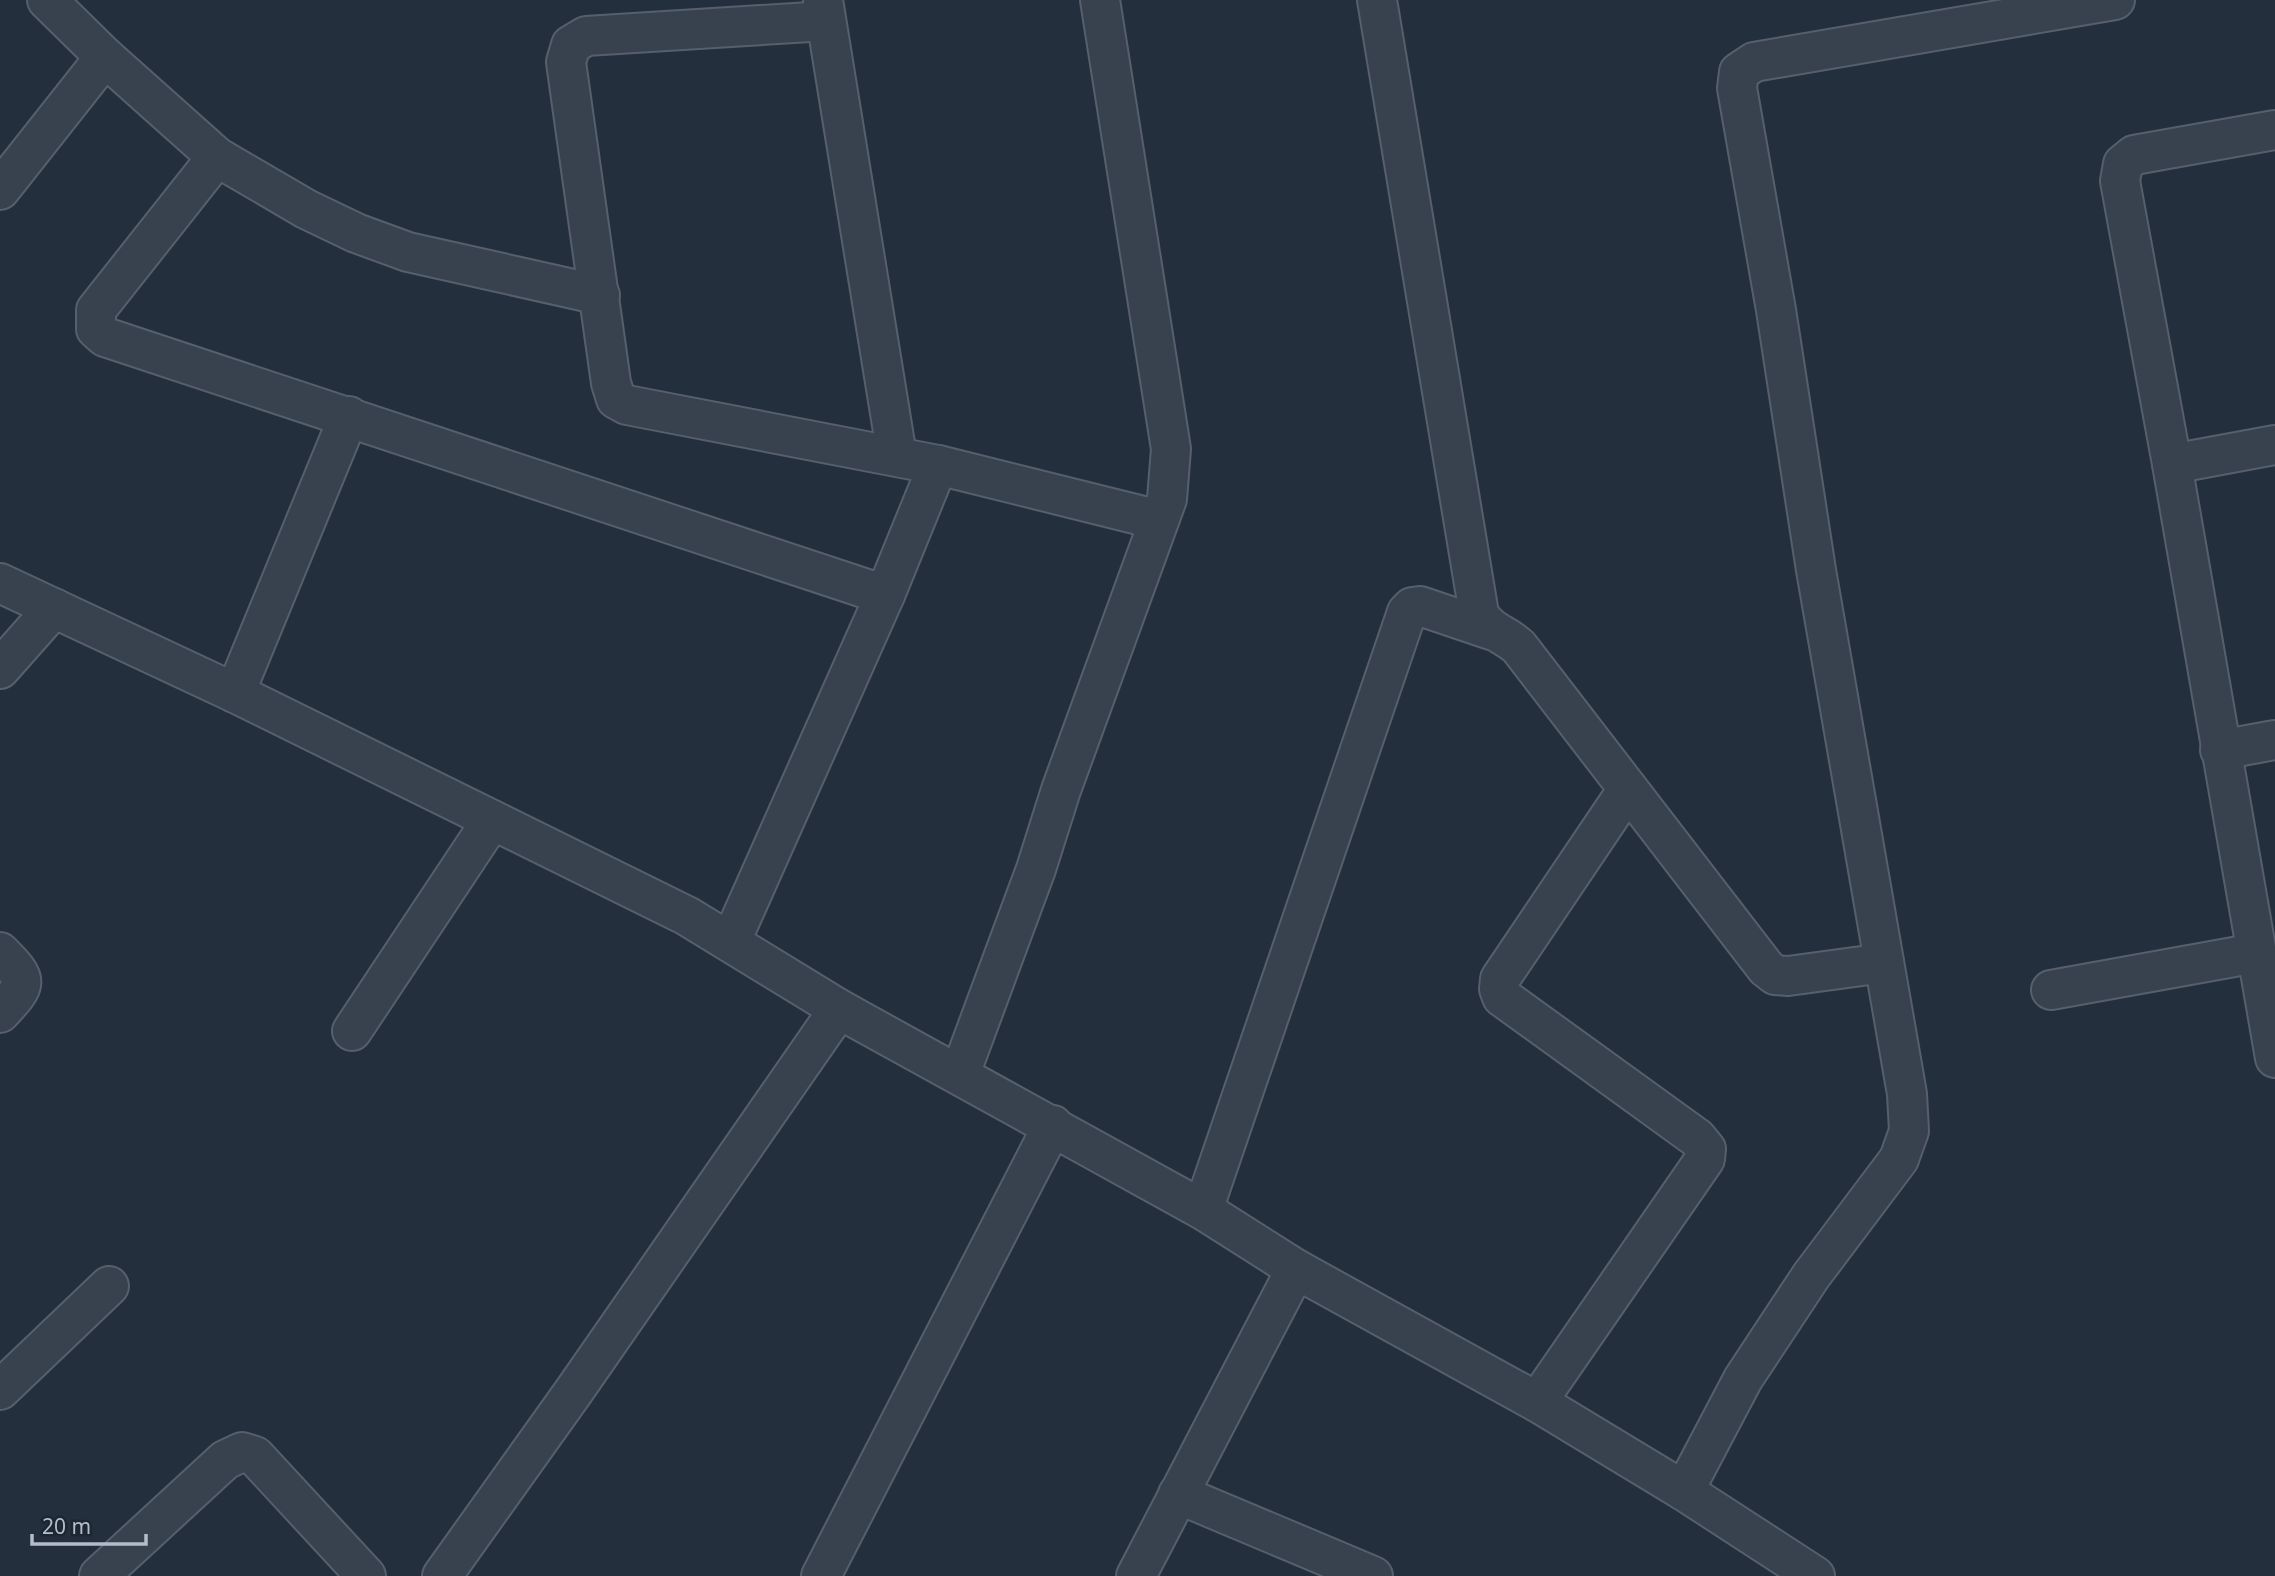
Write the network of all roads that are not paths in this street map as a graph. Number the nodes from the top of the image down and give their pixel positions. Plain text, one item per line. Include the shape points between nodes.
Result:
1 (47, 0) edge
2 (1100, 0) edge
3 (1377, 0) edge
4 (2115, 0) edge
5 (824, 10) edge
6 (105, 57) junction
7 (2275, 130) edge
8 (218, 156) junction
9 (0, 190) edge
10 (600, 295) junction
11 (349, 416) junction
12 (2275, 445) edge
13 (897, 456) junction
14 (2172, 464) junction
15 (938, 465) junction
16 (1159, 520) junction
17 (0, 583) edge
18 (885, 595) junction
19 (54, 608) junction
20 (1491, 630) junction
21 (0, 669) edge
22 (235, 693) junction
23 (2275, 740) edge
24 (2220, 750) junction
25 (1628, 789) junction
26 (492, 820) junction
27 (731, 941) junction
28 (0, 951) edge
29 (2256, 953) junction
30 (1884, 963) junction
31 (2051, 990) dead end
32 (839, 1009) junction
33 (0, 1013) edge
34 (352, 1031) dead end
35 (2275, 1058) edge
36 (960, 1074) junction
37 (1053, 1125) junction
38 (1203, 1210) junction
39 (1297, 1269) junction
40 (109, 1286) dead end
41 (6, 1374) edge
42 (1537, 1402) junction
43 (1684, 1491) junction
44 (1178, 1494) junction
45 (99, 1576) edge
46 (366, 1576) edge
47 (442, 1576) edge
48 (821, 1576) edge
49 (1136, 1576) edge
50 (1373, 1576) edge
51 (1815, 1576) edge

1 - 6 street
2 - 16 street via 1171,449 1167,499
3 - 20 street via 1479,614
4 - 30 street via 1754,62 1739,72 1737,88
5 - 10 street via 586,36 571,45 566,62
5 - 13 street
6 - 8 street
6 - 9 street
7 - 14 street via 2134,155 2123,164 2120,181
8 - 10 street via 306,209 408,252
8 - 11 street via 96,310 96,329 105,337
10 - 13 street via 611,383 616,399 627,405
11 - 18 street
11 - 22 street
12 - 14 street
13 - 15 street
14 - 24 street
15 - 16 street
15 - 18 street
16 - 36 street
17 - 19 street
18 - 27 street
19 - 21 street
19 - 22 street
20 - 25 street via 1519,647
20 - 38 street via 1420,606 1407,612
22 - 26 street
23 - 24 street
24 - 29 street
25 - 30 street via 1775,975
25 - 42 street via 1500,979 1499,989 1502,997 1706,1149 1704,1159
26 - 27 street
26 - 34 street
27 - 32 street
28 - 33 street via 22,981 19,992
29 - 31 street
29 - 35 street
30 - 43 street via 1907,1094 1909,1131 1899,1159 1811,1276 1743,1379
32 - 36 street
32 - 47 street
36 - 37 street
37 - 38 street
37 - 48 street
38 - 39 street
39 - 42 street
39 - 44 street
40 - 41 street
42 - 43 street
43 - 51 street
44 - 49 street
44 - 50 street
45 - 46 street via 225,1460 242,1452 255,1456

